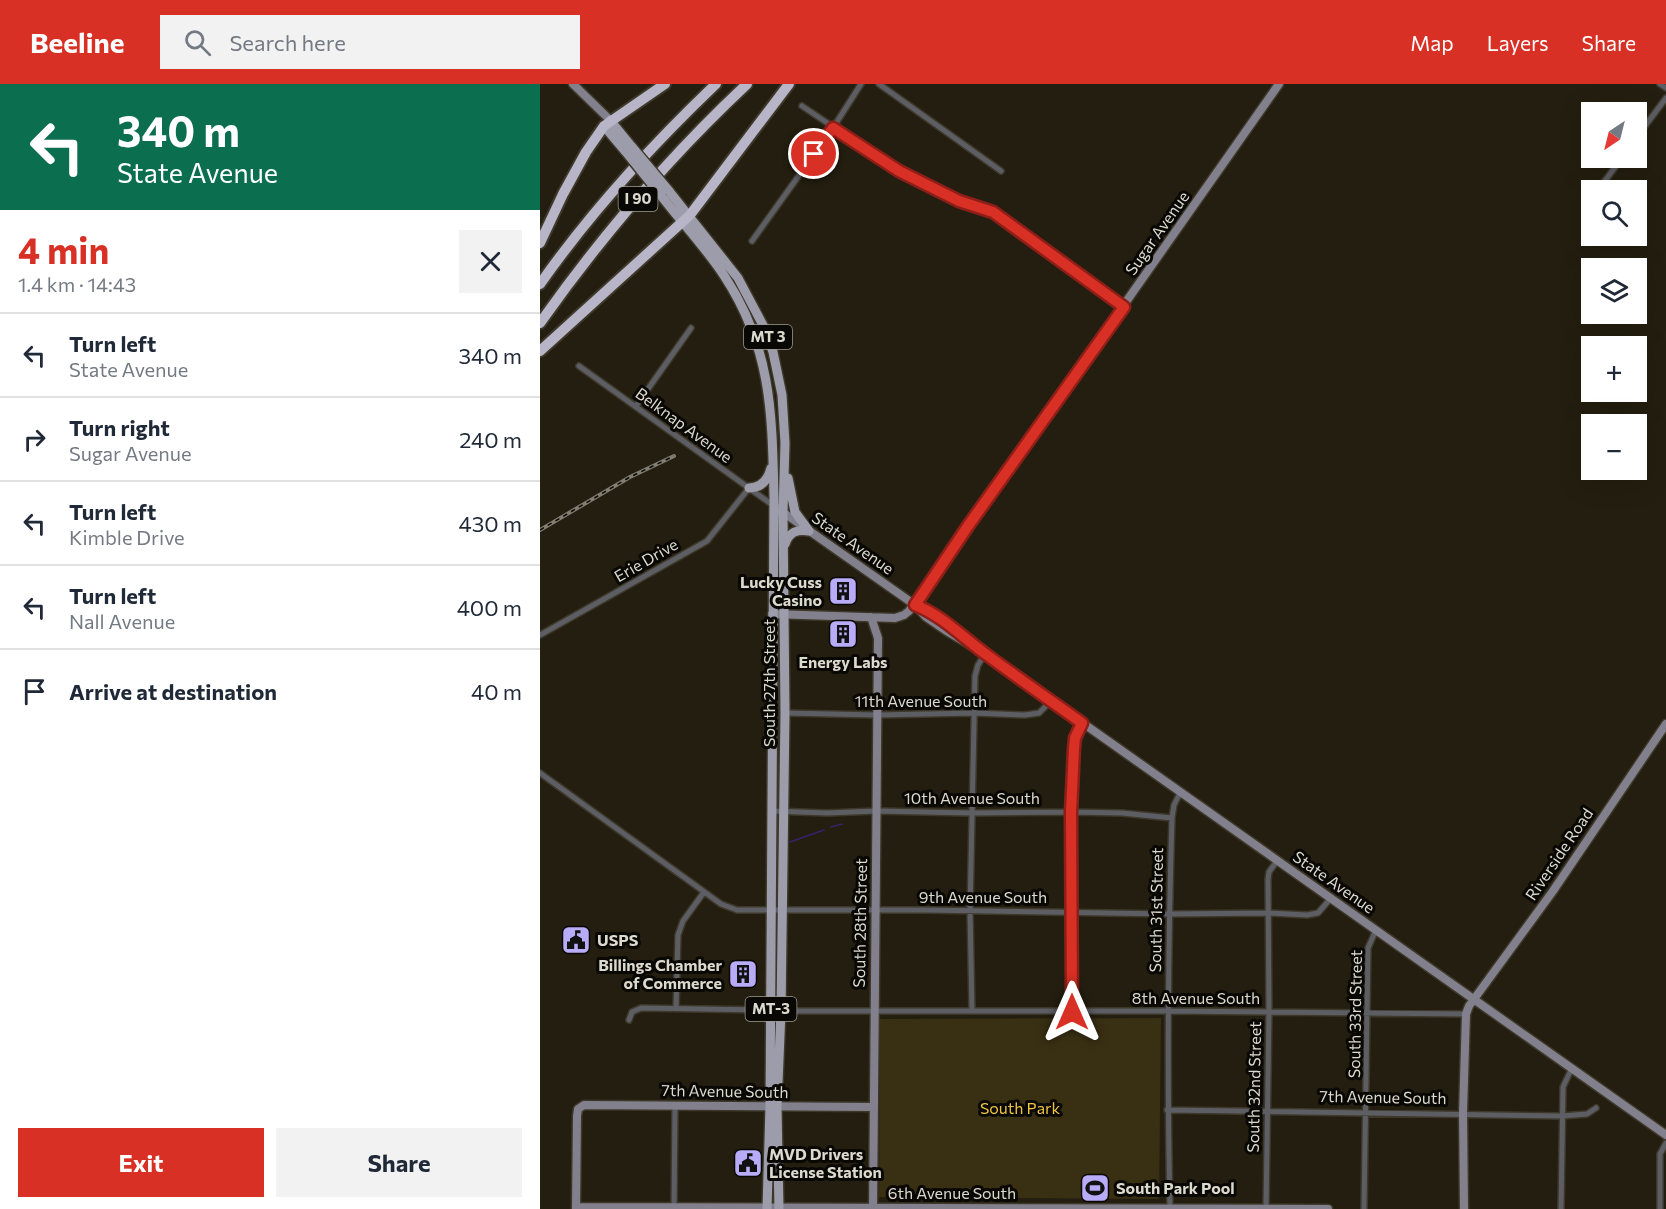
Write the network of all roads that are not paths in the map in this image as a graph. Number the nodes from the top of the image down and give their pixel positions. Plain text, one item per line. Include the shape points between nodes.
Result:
1 (665, 84) edge
2 (716, 84) edge
3 (747, 84) edge
4 (789, 84) edge
5 (861, 84) edge
6 (879, 84) edge
7 (1279, 84) edge
8 (1660, 84) edge
9 (576, 87) edge
10 (1666, 88) edge
11 (1666, 98) edge
12 (802, 106) dead end
13 (607, 123) junction
14 (1647, 123) edge
15 (833, 128) junction
16 (1001, 171) dead end
17 (686, 219) junction
18 (752, 241) dead end
19 (540, 243) edge
20 (540, 284) edge
21 (1124, 307) junction
22 (540, 323) edge
23 (691, 328) dead end
24 (540, 351) edge
25 (579, 366) dead end
26 (636, 406) junction
27 (785, 456) junction
28 (773, 460) junction
29 (749, 488) junction
30 (774, 506) junction
31 (783, 513) junction
32 (809, 531) junction
33 (783, 549) junction
34 (915, 605) junction
35 (772, 614) junction
36 (785, 615) junction
37 (871, 617) junction
38 (888, 618) junction
39 (540, 635) edge
40 (878, 638) junction
41 (985, 654) junction
42 (1051, 701) junction
43 (785, 713) junction
44 (974, 713) junction
45 (877, 715) junction
46 (1082, 723) junction
47 (1666, 724) edge
48 (540, 773) edge
49 (1180, 793) junction
50 (772, 811) junction
51 (876, 811) junction
52 (1071, 812) junction
53 (783, 813) junction
54 (972, 813) junction
55 (1172, 818) junction
56 (1277, 861) junction
57 (704, 892) junction
58 (1331, 898) junction
59 (771, 910) junction
60 (782, 910) junction
61 (876, 911) junction
62 (970, 911) junction
63 (1072, 912) junction
64 (1269, 913) junction
65 (1169, 914) junction
66 (1376, 930) junction
67 (1473, 999) junction
68 (676, 1009) junction
69 (771, 1010) junction
70 (782, 1011) junction
71 (972, 1011) junction
72 (1168, 1011) junction
73 (1269, 1011) junction
74 (874, 1012) junction
75 (1072, 1012) junction
76 (1366, 1012) junction
77 (1466, 1014) junction
78 (629, 1020) dead end
79 (1572, 1068) junction
80 (675, 1105) junction
81 (774, 1106) junction
82 (874, 1107) junction
83 (1596, 1108) dead end
84 (1167, 1110) junction
85 (1266, 1110) junction
86 (1367, 1112) junction
87 (1464, 1113) junction
88 (1562, 1116) junction
89 (1666, 1135) edge
90 (1666, 1143) edge
91 (576, 1208) edge
92 (674, 1208) edge
93 (767, 1208) edge
94 (779, 1208) edge
95 (873, 1209) edge
96 (971, 1209) edge
97 (1069, 1209) edge
98 (1170, 1209) edge
99 (1266, 1209) edge
100 (1328, 1209) edge
101 (1364, 1209) edge
102 (1464, 1209) edge
103 (1561, 1209) edge
104 (1660, 1209) edge

1 - 13 highway
2 - 20 highway, I 90 via 649,151
3 - 22 highway, I 90 via 610,230
4 - 17 highway
5 - 15 street
6 - 16 street
7 - 21 street, Sugar Avenue
8 - 10 street
9 - 13 street
11 - 14 street
12 - 15 street
13 - 17 main road, South 27th Street / MT 3, bridge
13 - 19 highway via 562,194
15 - 18 street
15 - 21 street via 899,171 959,201 993,212
17 - 24 highway
17 - 27 main road, South 27th Street / MT 3 via 738,278 765,329 782,395
17 - 28 main road, South 27th Street / MT 3 via 748,318 769,389
21 - 34 street, Sugar Avenue
23 - 26 street
25 - 26 street, Belknap Avenue
26 - 29 street, Belknap Avenue
27 - 31 main road, South 27th Street / MT 3
27 - 32 main road via 795,510
28 - 29 main road via 765,481
28 - 30 main road, South 27th Street / MT 3
29 - 30 street, Belknap Avenue
29 - 39 street, Erie Drive via 707,541
30 - 31 street, State Avenue
30 - 35 main road, South 27th Street
31 - 32 street, State Avenue
31 - 33 main road, South 27th Street / MT 3
32 - 33 main road via 791,533
32 - 34 street, State Avenue
33 - 36 main road, South 27th Street / MT 3
34 - 38 street via 902,616
34 - 41 street, State Avenue via 948,624
35 - 36 street
35 - 50 main road, South 27th Street
36 - 37 street
36 - 43 main road, South 27th Street / MT 3
37 - 38 street
37 - 40 street, South 28th Street
38 - 40 street, South 28th Street
40 - 45 street, South 28th Street
41 - 42 street, State Avenue
41 - 44 street via 975,676
42 - 44 street, 11th Avenue South via 1034,715
42 - 46 street, State Avenue
43 - 45 street, 11th Avenue South
43 - 53 main road, South 27th Street / MT 3
44 - 45 street, 11th Avenue South
44 - 54 street
45 - 51 street, South 28th Street
46 - 49 street, State Avenue
46 - 52 street via 1075,738
47 - 67 street, Riverside Road via 1535,917
48 - 57 street, 9th Avenue South
49 - 55 street, South 31st Street
49 - 56 street, State Avenue
50 - 53 street, 10th Avenue South
50 - 59 main road, South 27th Street / MT-3
51 - 53 street, 10th Avenue South
51 - 54 street, 10th Avenue South
51 - 61 street, South 28th Street
52 - 54 street, 10th Avenue South
52 - 55 street, 10th Avenue South
52 - 63 street
53 - 60 main road, South 27th Street / MT 3
54 - 62 street
55 - 65 street, South 31st Street
56 - 58 street, State Avenue
56 - 64 street, South 32nd Street via 1269,872
57 - 59 street, 9th Avenue South via 729,908
57 - 68 street via 678,935
58 - 64 street, 9th Avenue South via 1314,914
58 - 66 street, State Avenue
59 - 60 street, 9th Avenue South
59 - 69 main road, South 27th Street / MT-3
60 - 61 street, 9th Avenue South
60 - 70 main road, South 27th Street / MT 3
61 - 62 street, 9th Avenue South
61 - 74 street, South 28th Street
62 - 63 street, 9th Avenue South
62 - 71 street
63 - 65 street, 9th Avenue South
63 - 75 street
64 - 65 street, 9th Avenue South
64 - 73 street, South 32nd Street
65 - 72 street, South 31st Street
66 - 67 street, State Avenue
66 - 76 street, South 33rd Street via 1368,948
67 - 77 street, Riverside Road
67 - 79 street, State Avenue
68 - 69 street
68 - 78 street via 637,1008
69 - 81 main road, South 27th Street / MT-3
70 - 74 street, 8th Avenue South
70 - 81 main road, South 27th Street / MT 3
71 - 74 street, 8th Avenue South
71 - 75 street, 8th Avenue South
72 - 73 street, 8th Avenue South
72 - 75 street, 8th Avenue South
72 - 84 street, South 31st Street
73 - 76 street, 8th Avenue South
73 - 85 street, South 32nd Street
74 - 82 street, South 28th Street
76 - 77 street, 8th Avenue South
76 - 86 street, South 33rd Street
77 - 87 street
79 - 88 street via 1563,1087
79 - 89 street, State Avenue
80 - 81 street, 7th Avenue South
80 - 91 street, 7th Avenue South via 584,1105 578,1109
80 - 92 street
81 - 82 street, 7th Avenue South
81 - 93 main road, South 27th Street / MT-3
81 - 94 main road, South 27th Street / MT 3
82 - 95 street, South 28th Street
83 - 88 street, 7th Avenue South via 1587,1114
84 - 85 street, 7th Avenue South
84 - 98 street, South 31st Street
85 - 86 street, 7th Avenue South
85 - 99 street, South 32nd Street
86 - 87 street, 7th Avenue South
86 - 101 street, South 33rd Street
87 - 88 street, 7th Avenue South
87 - 102 street
88 - 103 street
90 - 104 street via 1660,1154
91 - 92 street, 6th Avenue South
92 - 93 street, 6th Avenue South
93 - 94 street, 6th Avenue South
94 - 95 street, 6th Avenue South
95 - 96 street, 6th Avenue South
96 - 97 street, 6th Avenue South
97 - 98 street, 6th Avenue South
98 - 99 street, 6th Avenue South
99 - 100 street, 6th Avenue South

